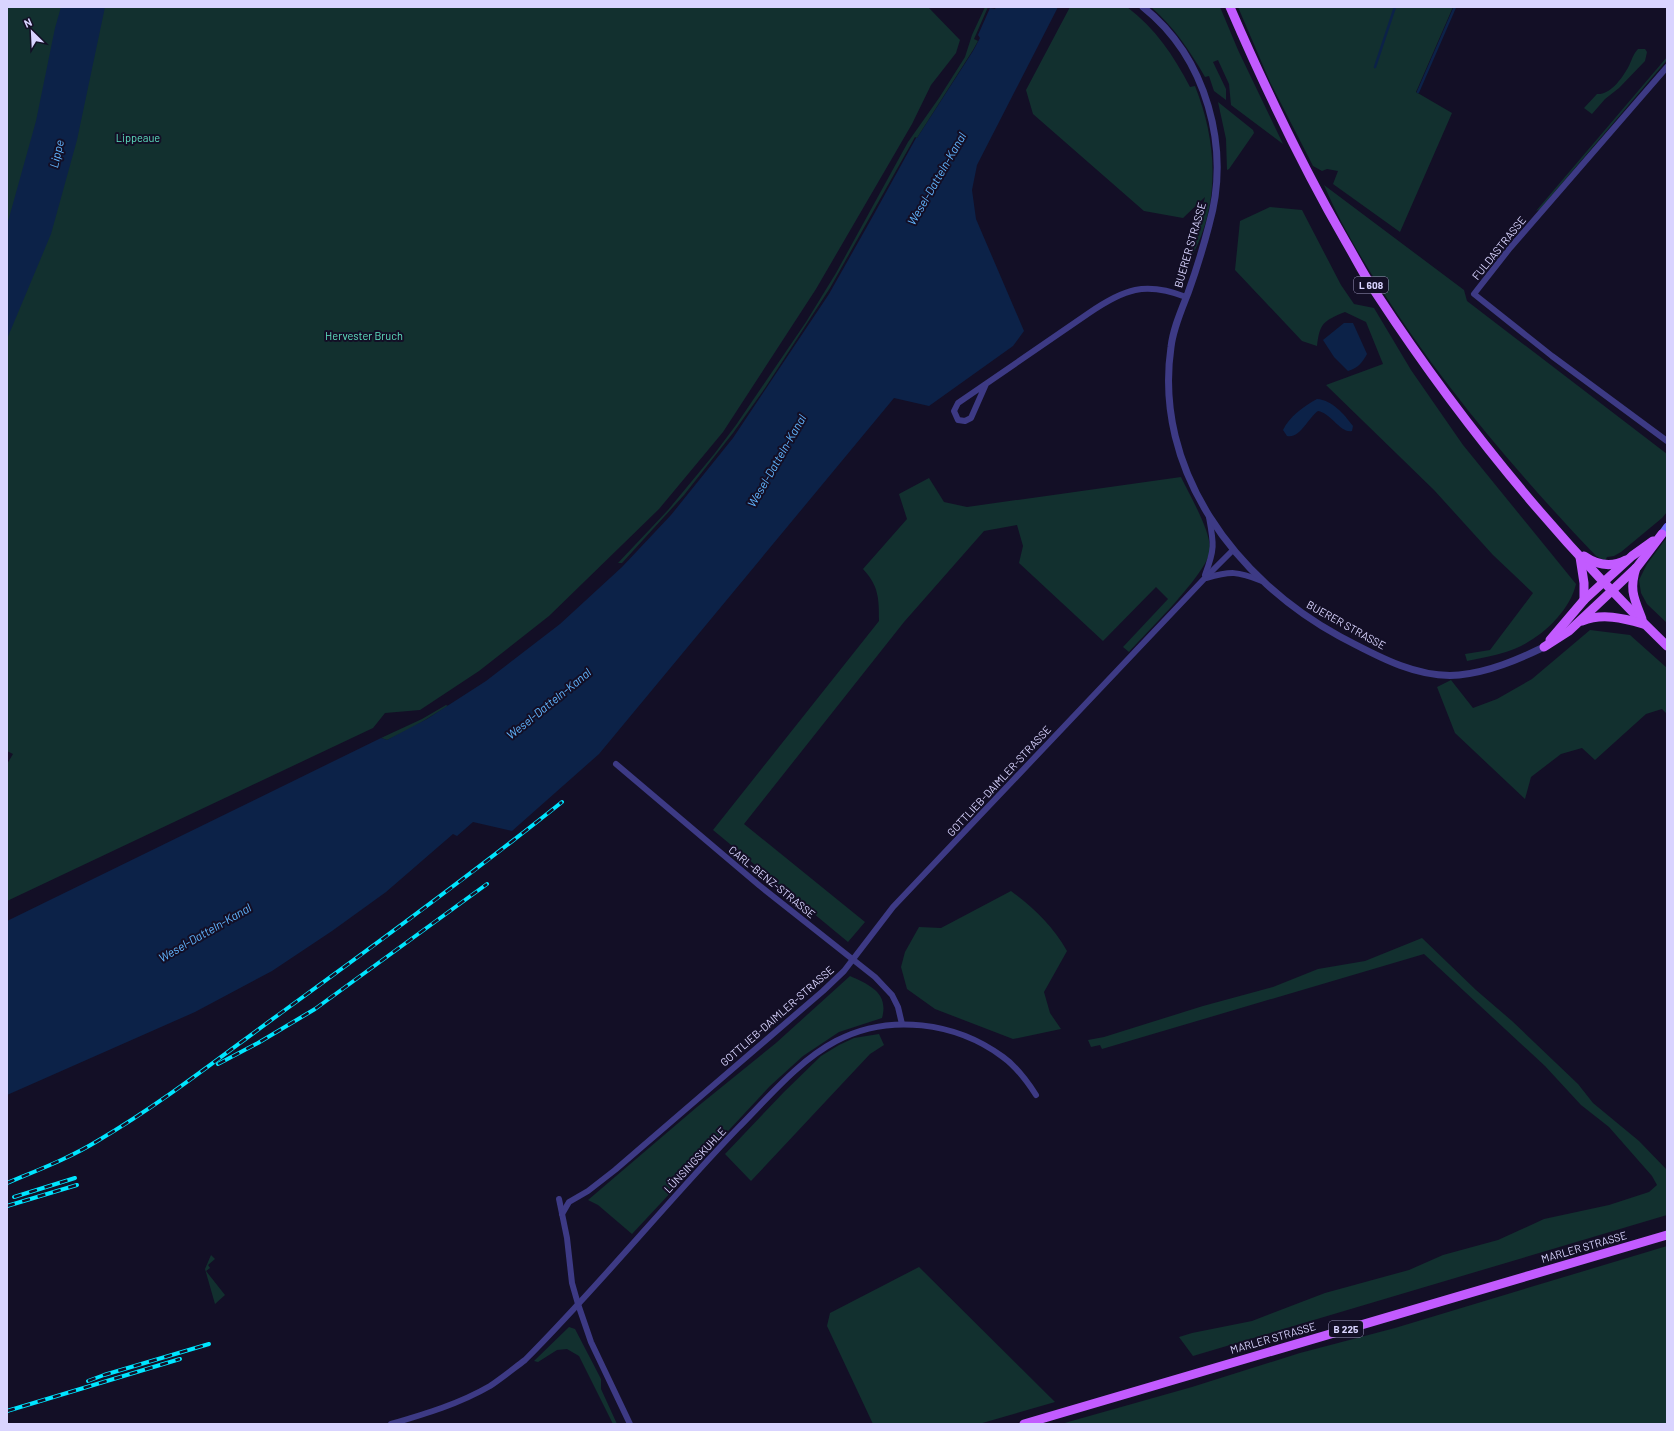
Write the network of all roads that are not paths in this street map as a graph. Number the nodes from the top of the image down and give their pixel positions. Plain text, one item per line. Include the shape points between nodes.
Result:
1 (1142, 7) edge
2 (1230, 7) edge
3 (1667, 67) edge
4 (1186, 297) junction
5 (986, 384) junction
6 (1667, 441) edge
7 (1209, 517) junction
8 (1664, 531) edge
9 (1571, 546) junction
10 (1233, 550) junction
11 (1632, 556) junction
12 (1580, 557) junction
13 (1637, 567) junction
14 (1204, 578) junction
15 (1262, 581) junction
16 (1604, 582) junction
17 (1612, 591) junction
18 (1584, 600) junction
19 (1577, 624) junction
20 (1645, 624) junction
21 (1667, 646) edge
22 (1544, 647) junction
23 (616, 764) dead end
24 (853, 960) junction
25 (902, 1024) junction
26 (1036, 1095) dead end
27 (559, 1199) dead end
28 (562, 1214) junction
29 (1667, 1235) edge
30 (578, 1304) junction
31 (391, 1424) edge
32 (630, 1424) edge
33 (1024, 1424) edge

1 - 4 street, BUERER STRASSE via 1165,29 1189,63 1205,95 1215,136 1218,164 1214,202
2 - 9 main road, L 608 via 1296,151 1375,292 1434,377 1499,461
3 - 6 street, FULDASTRASSE via 1510,248 1474,294 1552,356
4 - 5 street, BUERER STRASSE via 1154,288 1118,295
4 - 7 street, BUERER STRASSE via 1170,349 1170,405 1175,437 1186,472
5 - 5 street, BUERER STRASSE via 956,405 954,414 958,420 965,421 971,418
7 - 10 street, BUERER STRASSE
7 - 14 street, GOTTLIEB-DAIMLER-STRASSE via 1214,544 1212,558
8 - 11 main road
8 - 13 main road
9 - 11 main road via 1593,562 1603,565 1621,563
9 - 12 main road, L 608
10 - 14 street, GOTTLIEB-DAIMLER-STRASSE
10 - 15 street, BUERER STRASSE
11 - 16 main road
12 - 16 main road, L 608
12 - 18 main road
13 - 17 main road
13 - 20 main road via 1632,581 1632,592
14 - 15 street via 1235,572
14 - 24 street, GOTTLIEB-DAIMLER-STRASSE via 893,908
15 - 22 street, BUERER STRASSE via 1294,608 1323,627 1412,669 1445,675 1471,673 1511,662
16 - 17 main road, L 608
16 - 18 main road
17 - 19 main road
17 - 20 main road, L 608
18 - 22 main road
19 - 20 main road via 1598,617 1626,619
19 - 22 main road
20 - 21 main road, L 608
23 - 24 street, CARL-BENZ-STRASSE via 760,886
24 - 25 street, CARL-BENZ-STRASSE via 892,995
24 - 28 street, GOTTLIEB-DAIMLER-STRASSE via 823,991 620,1165 588,1191 568,1202
25 - 26 street, LÜNSINGSKUHLE via 941,1029 982,1044 1014,1066
25 - 30 street, LÜNSINGSKUHLE via 878,1026 848,1035 825,1047 797,1069 713,1155
27 - 28 street
28 - 30 street via 572,1283
29 - 33 main road, MARLER STRASSE / B 225
30 - 31 street, LÜNSINGSKUHLE via 525,1360 489,1386 449,1406
30 - 32 street via 591,1342

